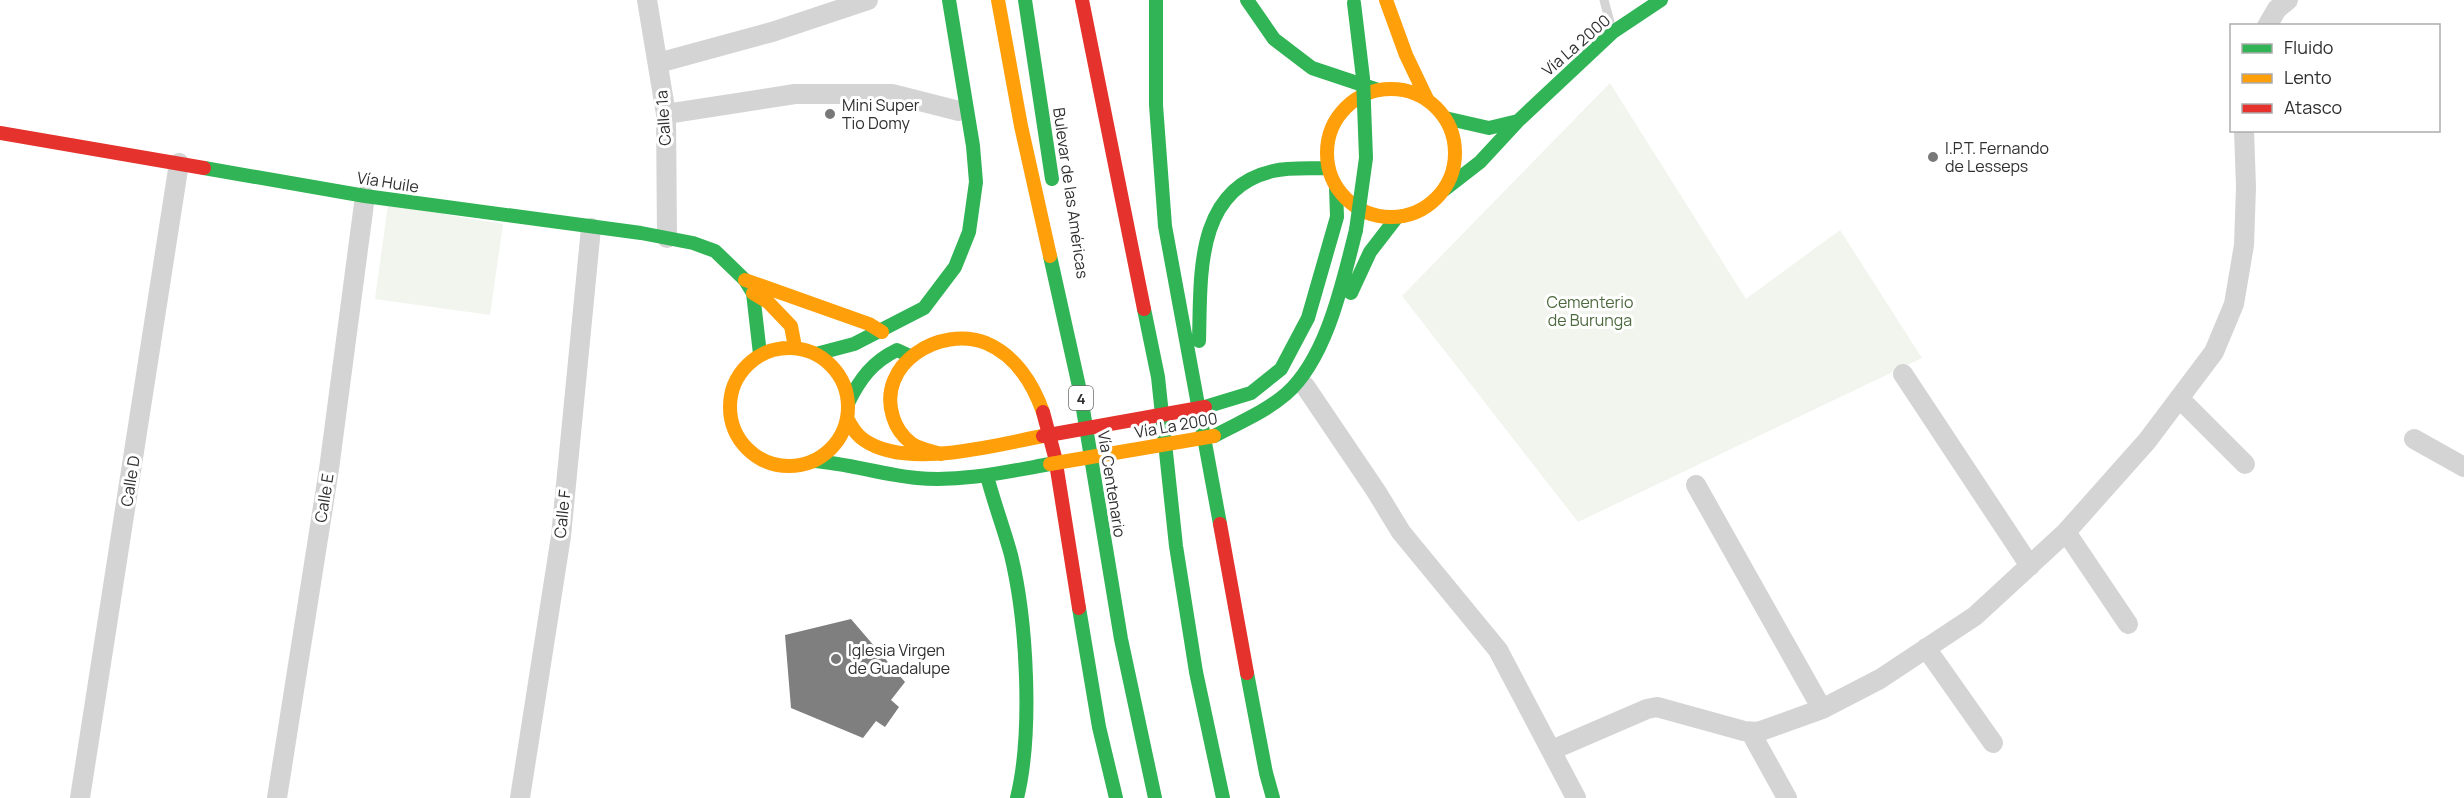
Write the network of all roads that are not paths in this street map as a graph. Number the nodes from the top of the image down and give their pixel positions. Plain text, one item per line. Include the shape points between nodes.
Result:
1 (647, 0) edge
2 (868, 0) edge
3 (949, 0) edge
4 (998, 0) edge
5 (1025, 0) edge
6 (1082, 0) edge
7 (1156, 0) edge
8 (1247, 0) edge
9 (1386, 0) edge
10 (1604, 0) edge
11 (1661, 0) edge
12 (2288, 0) edge
13 (1353, 2) edge
14 (2268, 24) edge
15 (1613, 32) junction
16 (658, 63) junction
17 (1378, 90) junction
18 (1427, 99) junction
19 (959, 111) dead end
20 (666, 114) junction
21 (1445, 118) junction
22 (1518, 121) junction
23 (2244, 132) edge
24 (0, 133) edge
25 (179, 163) junction
26 (1328, 168) junction
27 (1336, 187) junction
28 (1442, 192) junction
29 (1054, 195) dead end
30 (365, 196) junction
31 (1397, 217) junction
32 (591, 228) junction
33 (668, 238) junction
34 (1061, 241) dead end
35 (745, 280) junction
36 (753, 294) junction
37 (882, 332) junction
38 (795, 347) junction
39 (760, 354) junction
40 (816, 354) junction
41 (910, 356) junction
42 (1903, 374) dead end
43 (1305, 386) junction
44 (1080, 391) junction
45 (1196, 393) junction
46 (2179, 398) junction
47 (848, 403) junction
48 (847, 418) junction
49 (1214, 436) junction
50 (2414, 439) dead end
51 (941, 454) junction
52 (813, 461) junction
53 (2245, 464) dead end
54 (2464, 467) edge
55 (987, 476) junction
56 (1696, 484) dead end
57 (2066, 532) junction
58 (2030, 566) junction
59 (2128, 624) dead end
60 (1926, 648) junction
61 (1822, 709) junction
62 (1751, 733) junction
63 (1993, 743) dead end
64 (1552, 750) junction
65 (80, 798) edge
66 (277, 798) edge
67 (520, 798) edge
68 (1017, 798) edge
69 (1116, 798) edge
70 (1155, 798) edge
71 (1224, 798) edge
72 (1273, 798) edge
73 (1575, 798) edge
74 (1787, 798) edge

1 - 16 street, Calle 1a
2 - 16 street via 772,33
3 - 37 main road via 973,146 976,182 969,232 955,267 924,308
4 - 44 main road, Vía Centenario / 4 via 1021,126
5 - 29 main road, Bulevar de las Américas
6 - 71 main road via 1158,377 1178,557 1196,672
7 - 45 main road via 1156,105 1165,226
8 - 17 main road via 1274,39 1312,68
9 - 18 main road
10 - 15 lane
11 - 15 main road, Vía La 2000
12 - 14 street
13 - 49 main road, bridge via 1363,78 1366,158 1356,231 1344,277 1317,354 1287,393
15 - 22 main road, Vía La 2000
16 - 20 street, Calle 1a
17 - 18 main road via 1404,89
17 - 26 main road via 1359,97 1337,118 1327,147
18 - 21 main road
19 - 20 street via 892,94 795,94
20 - 33 street, Calle 1a
21 - 22 main road, Vía La 2000 via 1497,129
21 - 28 main road via 1454,142 1453,169
22 - 28 main road, Vía La 2000 via 1480,162
23 - 46 street via 2244,245 2234,304 2214,352
24 - 25 main road, Vía Huile
25 - 30 main road, Vía Huile
25 - 65 street, Calle D
26 - 27 main road
26 - 45 main road via 1270,171 1238,188 1221,205 1207,232 1202,257
27 - 31 main road via 1352,205 1373,215
27 - 51 main road, Vía La 2000, bridge via 1336,217 1308,318 1281,369 1251,393 1205,407
28 - 31 main road via 1422,209
30 - 32 main road, Vía Huile
30 - 66 street, Calle E via 329,469
31 - 43 main road, Vía La 2000 via 1364,261 1332,342
32 - 33 main road, Vía Huile
32 - 67 street, Calle F via 561,536
33 - 35 main road, Vía Huile via 715,251
34 - 44 main road, Bulevar de las Américas
35 - 36 main road, Vía Huile
35 - 37 main road
36 - 38 main road, Vía Huile via 768,302 791,326
36 - 39 main road, Vía Huile
37 - 40 main road
38 - 39 main road
38 - 40 main road
39 - 52 main road via 745,366 734,384 732,423 741,441 755,455 773,464 793,466
40 - 47 main road via 833,366 844,383
41 - 47 main road via 897,350 882,356 862,375
41 - 51 main road via 894,374 889,401 894,424 911,444
41 - 69 main road via 948,337 975,339 1002,351 1020,371 1047,421 1102,749
42 - 58 street
43 - 49 main road, Vía La 2000 via 1289,405 1253,426
43 - 64 street via 1401,532 1498,650
44 - 70 main road, Vía Centenario / 4 via 1121,639
45 - 72 main road
46 - 53 street
46 - 57 street
47 - 48 main road
48 - 51 main road, Vía La 2000 via 863,440 880,449
48 - 52 main road via 841,436 829,451
49 - 55 main road, Vía La 2000, bridge
50 - 54 street
52 - 55 main road, Vía La 2000 via 837,462 899,476
55 - 68 main road via 1011,554 1021,605 1025,745
56 - 61 street
57 - 58 street
57 - 59 street
58 - 60 street via 1975,616
60 - 61 street via 1880,679
60 - 63 street
61 - 62 street
62 - 64 street via 1657,707
62 - 74 street
64 - 73 street

